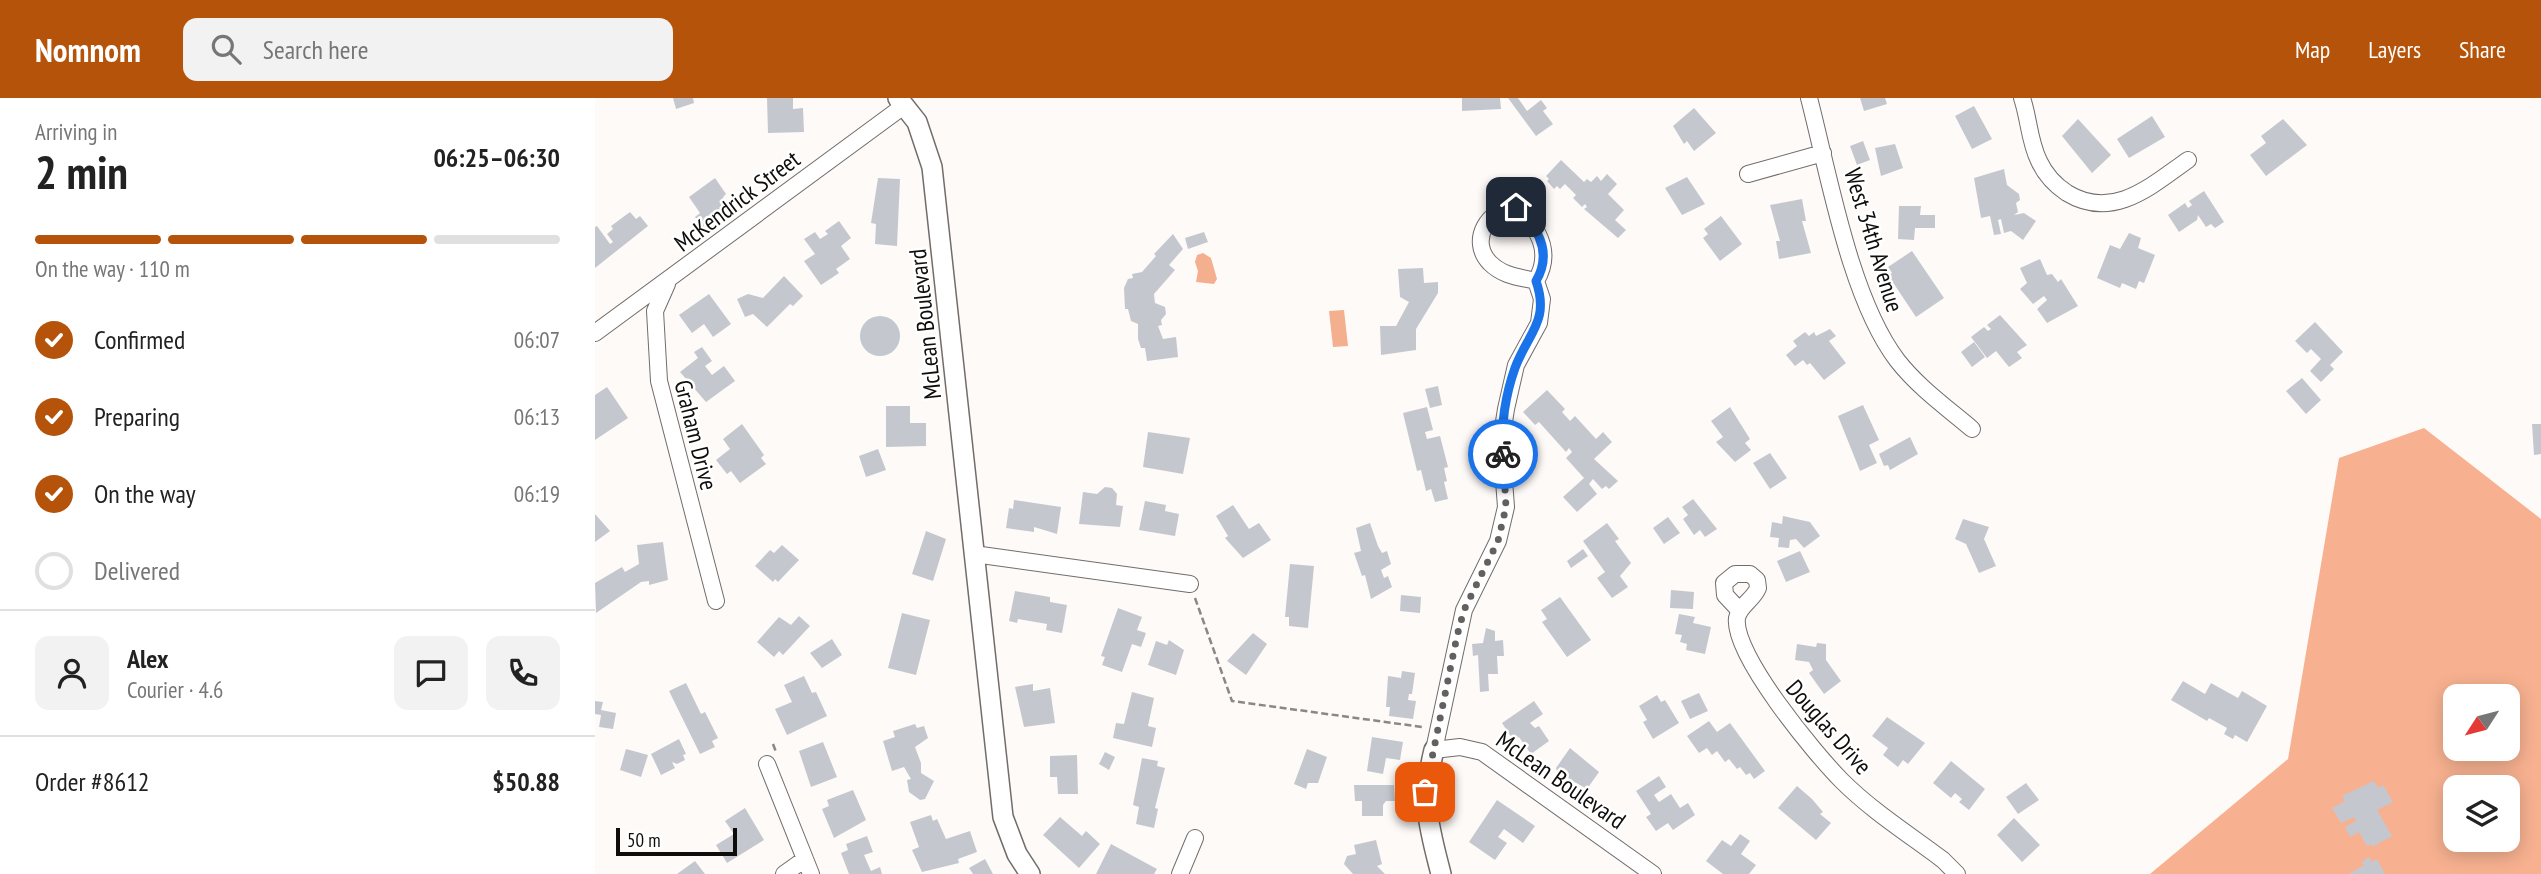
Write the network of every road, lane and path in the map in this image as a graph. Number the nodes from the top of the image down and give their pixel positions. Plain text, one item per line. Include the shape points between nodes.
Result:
1 (1809, 98) edge
2 (2022, 98) edge
3 (902, 101) edge
4 (1823, 153) junction
5 (2188, 160) dead end
6 (1748, 174) dead end
7 (670, 279) junction
8 (1536, 281) junction
9 (595, 333) edge
10 (1972, 429) dead end
11 (974, 554) junction
12 (1190, 584) joint
13 (716, 601) dead end
14 (1740, 611) dead end
15 (1439, 730) junction
16 (1434, 750) junction
17 (767, 764) dead end
18 (1195, 838) dead end
19 (808, 866) edge
20 (783, 874) edge
21 (1030, 874) edge
22 (1180, 874) edge
23 (1441, 874) edge
24 (1653, 874) edge
25 (1957, 874) edge

1 - 4 street, West 34th Avenue
2 - 5 street via 2038,159 2047,175 2093,204 2130,199
3 - 7 street, McKendrick Street
3 - 11 street, McLean Boulevard via 917,122 932,167
4 - 6 street, West 34th Avenue
4 - 10 street, West 34th Avenue via 1853,268 1879,333 1916,383
7 - 9 street, McKendrick Street
7 - 13 street, Graham Drive via 655,312 659,381
8 - 8 street via 1507,275 1489,262 1482,248 1482,231 1490,215 1503,207 1516,207 1538,233 1544,268
8 - 15 street via 1542,299 1539,323 1516,365 1501,441 1506,507 1498,541 1464,610
11 - 12 street
11 - 21 street, McLean Boulevard via 1003,817
12 - 15 path via 1232,701
14 - 25 street, Douglas Drive via 1737,621 1742,639 1765,686 1841,781
15 - 16 street
16 - 23 street via 1425,812
16 - 24 street, McLean Boulevard via 1460,747 1482,752
17 - 19 street
18 - 22 street
19 - 20 street

